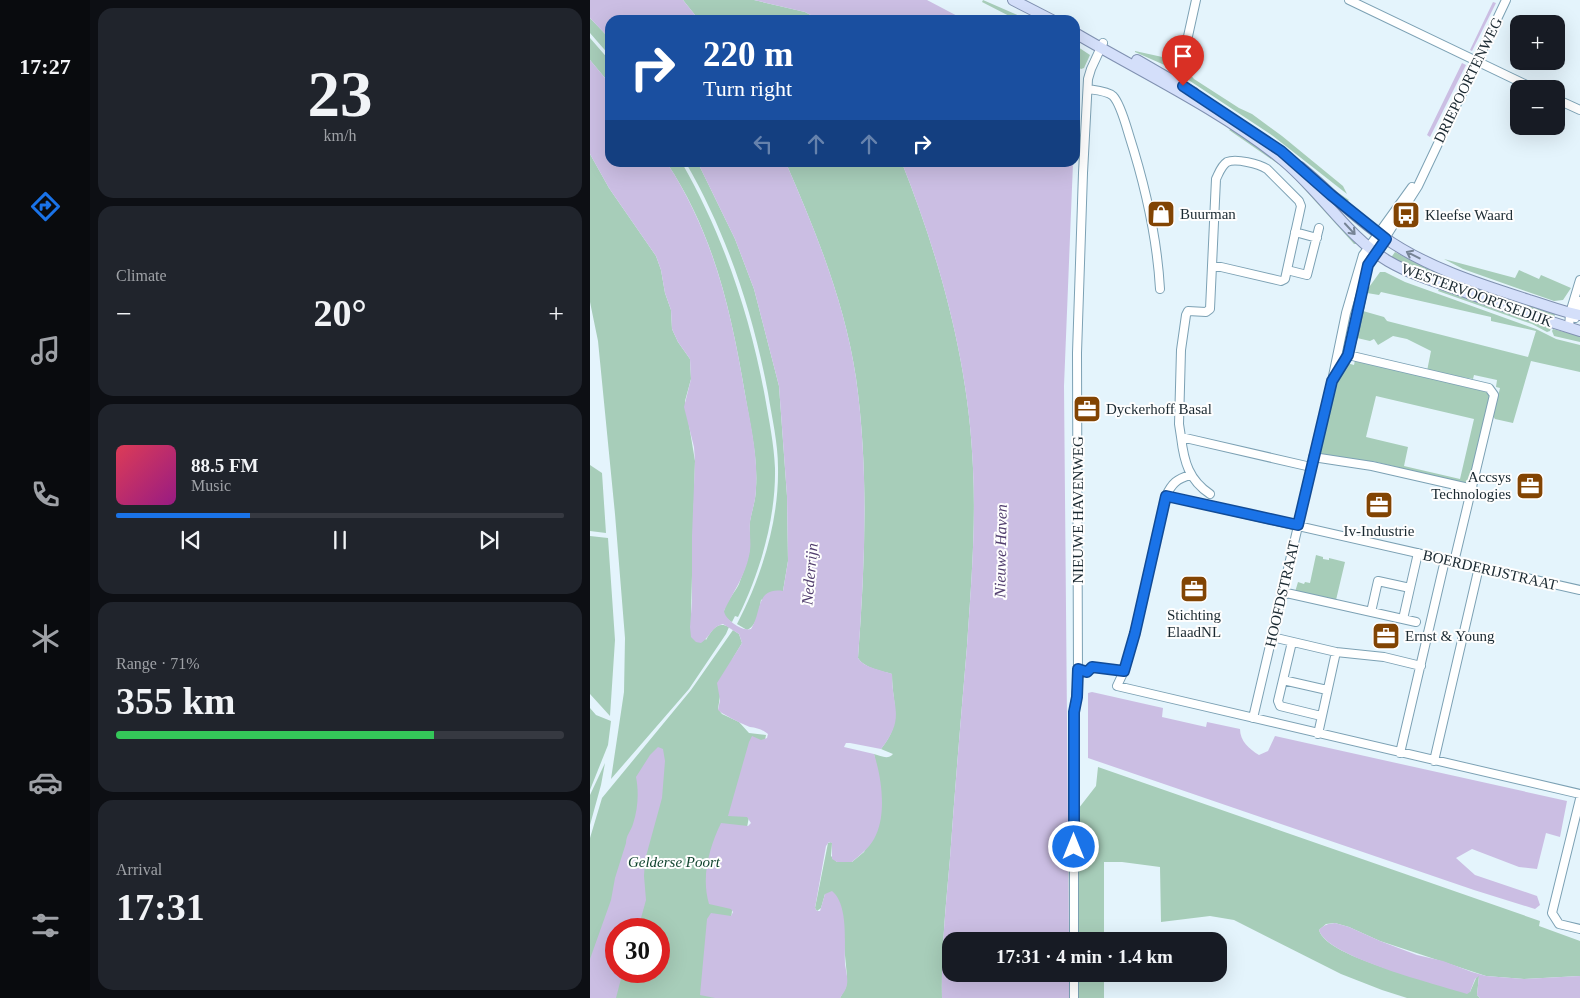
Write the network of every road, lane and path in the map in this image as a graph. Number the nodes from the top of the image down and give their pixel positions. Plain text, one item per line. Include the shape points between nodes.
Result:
1 (1014, 0) edge
2 (1023, 0) edge
3 (1196, 0) edge
4 (1349, 0) edge
5 (1506, 0) edge
6 (1042, 15) edge
7 (1052, 15) edge
8 (1080, 31) edge
9 (1080, 36) edge
10 (1101, 47) junction
11 (1477, 61) junction
12 (1516, 80) edge
13 (1172, 82) junction
14 (1088, 89) junction
15 (1565, 103) edge
16 (1580, 110) edge
17 (1320, 228) dead end
18 (1295, 232) junction
19 (1382, 237) junction
20 (1317, 238) junction
21 (1372, 250) junction
22 (1213, 267) junction
23 (1286, 270) junction
24 (1580, 280) edge
25 (1160, 289) dead end
26 (1352, 299) junction
27 (1360, 301) junction
28 (1580, 303) edge
29 (1575, 314) edge
30 (1570, 328) junction
31 (1580, 331) edge
32 (1348, 355) junction
33 (1332, 381) junction
34 (1181, 438) junction
35 (1313, 457) junction
36 (1311, 467) junction
37 (1190, 475) junction
38 (1473, 489) junction
39 (1210, 494) dead end
40 (1166, 496) junction
41 (1298, 525) junction
42 (1418, 553) junction
43 (1445, 560) junction
44 (1454, 562) junction
45 (1479, 567) junction
46 (1410, 588) junction
47 (1580, 590) edge
48 (1282, 592) junction
49 (1371, 612) junction
50 (1403, 619) junction
51 (1430, 625) junction
52 (1272, 637) junction
53 (1292, 642) junction
54 (1336, 652) junction
55 (1421, 666) junction
56 (1078, 669) junction
57 (1124, 671) junction
58 (1282, 680) junction
59 (1327, 690) junction
60 (1321, 716) junction
61 (1253, 718) junction
62 (1318, 734) junction
63 (1400, 753) junction
64 (1434, 761) junction
65 (1580, 794) edge
66 (1580, 799) edge
67 (1580, 929) edge
68 (1074, 932) edge
69 (1074, 982) edge
70 (1074, 998) edge

1 - 6 main road
2 - 7 main road
3 - 13 street via 1182,64
4 - 11 street
5 - 11 street, DRIEPOORTENWEG
8 - 10 main road, WESTERVOORTSEDIJK
9 - 10 main road, WESTERVOORTSEDIJK
10 - 13 main road, WESTERVOORTSEDIJK
10 - 14 street, NIEUWE HAVENWEG via 1089,75
11 - 12 street
11 - 19 street, DRIEPOORTENWEG via 1430,160
13 - 19 main road, WESTERVOORTSEDIJK via 1281,151
13 -> 21 main road, WESTERVOORTSEDIJK via 1280,158
14 - 25 street via 1115,97 1126,124 1151,216
14 - 56 street, NIEUWE HAVENWEG via 1077,353
15 - 16 street
17 - 20 street
18 - 20 street
18 - 22 street via 1301,206 1299,202 1261,165 1233,160 1226,163 1216,179
18 - 23 street
19 - 21 street, DRIEPOORTENWEG
29 -> 19 main road, WESTERVOORTSEDIJK via 1469,280 1428,263
20 - 23 street via 1307,275
21 - 26 street via 1363,255
21 - 27 street
21 - 30 main road, WESTERVOORTSEDIJK via 1414,274
22 - 23 street via 1281,281 1285,279
22 - 34 street via 1209,312 1186,312 1181,359
24 - 29 street
26 - 27 street
26 - 33 street, HOOFDSTRAAT
27 - 32 street, HOOFDSTRAAT
28 - 29 street
29 - 30 street
30 - 31 main road, WESTERVOORTSEDIJK
32 - 33 street, HOOFDSTRAAT
32 - 38 street via 1489,388 1494,395
33 - 35 street, HOOFDSTRAAT
34 - 36 street
34 - 37 street via 1184,461
35 - 36 street, HOOFDSTRAAT
35 - 38 street via 1372,466
36 - 41 street, HOOFDSTRAAT
37 - 39 street
37 - 40 street via 1175,480
38 - 44 street
40 - 41 street, BOERDERIJSTRAAT
40 - 57 street
41 - 42 street, BOERDERIJSTRAAT
41 - 48 street, HOOFDSTRAAT
42 - 43 street, BOERDERIJSTRAAT
42 - 46 street
43 - 44 street, BOERDERIJSTRAAT
43 - 51 street
44 - 45 street, BOERDERIJSTRAAT
45 - 47 street, BOERDERIJSTRAAT
45 - 64 street
46 - 49 street via 1378,580
46 - 50 street
48 - 49 street
48 - 52 street, HOOFDSTRAAT
49 - 50 street
50 - 51 street
51 - 55 street
52 - 53 street
52 - 61 street, HOOFDSTRAAT
53 - 54 street
53 - 58 street
54 - 55 street via 1384,657
54 - 59 street
55 - 63 street
56 - 57 street via 1087,672 1092,667
56 - 68 street, NIEUWE HAVENWEG via 1074,720
57 - 61 street via 1117,686
58 - 59 street
58 - 60 street via 1280,706
59 - 60 street
60 - 62 street
61 - 62 street
62 - 63 street
63 - 64 street
64 - 65 street
66 - 67 street via 1552,913 1559,924
69 - 70 street

